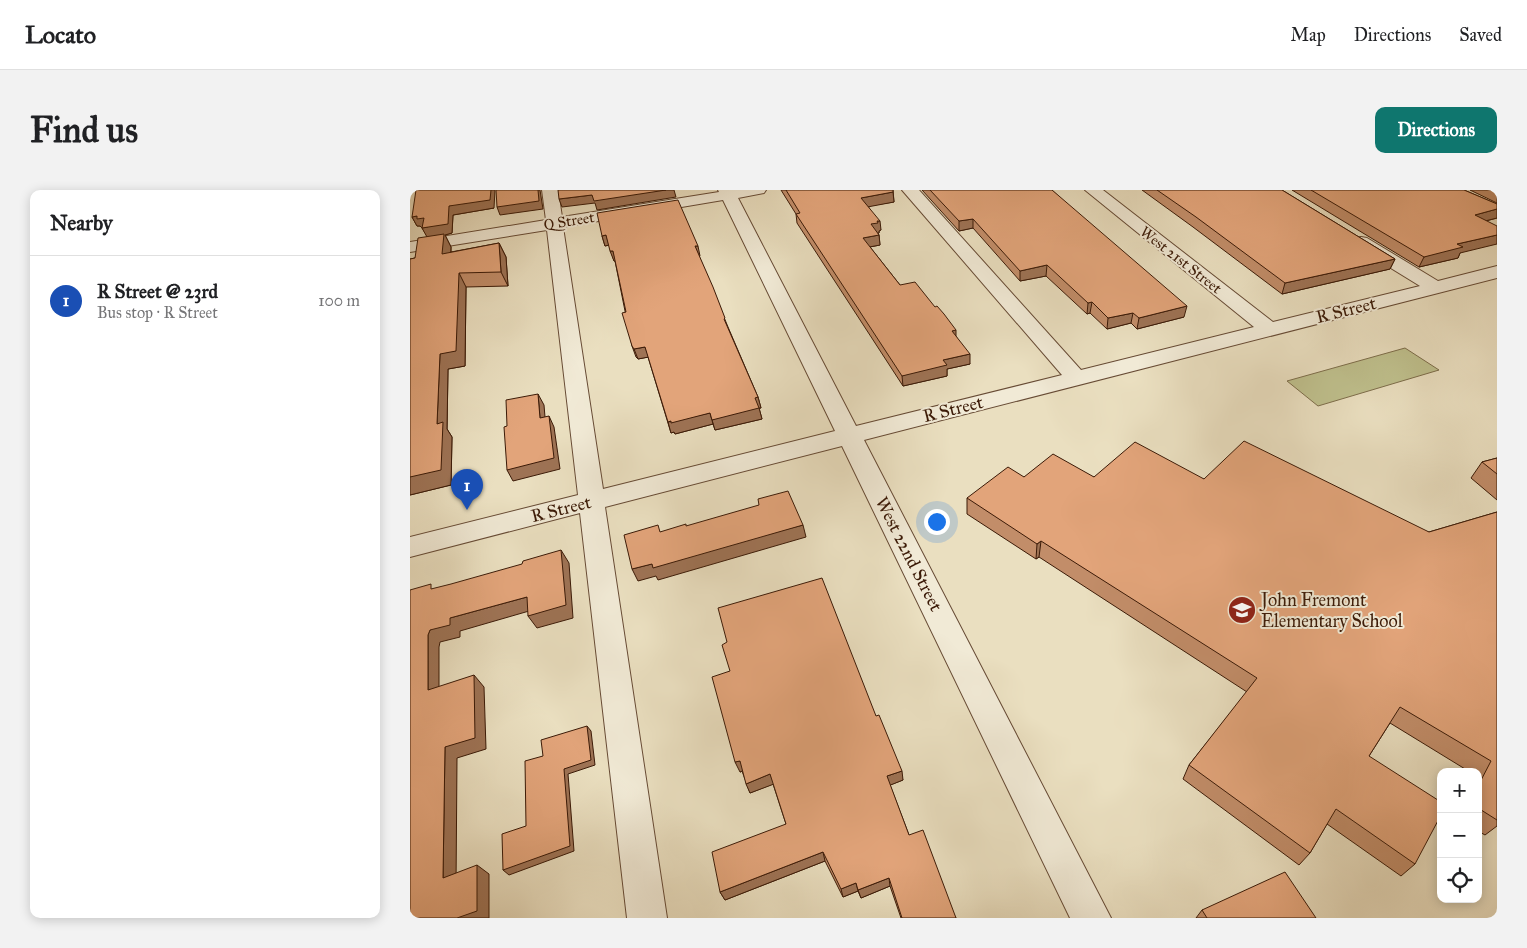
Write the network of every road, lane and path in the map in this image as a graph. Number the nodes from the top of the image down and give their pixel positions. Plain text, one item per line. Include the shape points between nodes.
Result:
1 (550, 190) edge
2 (758, 190) edge
3 (910, 190) edge
4 (1093, 190) edge
5 (728, 192) edge
6 (555, 223) junction
7 (1344, 231) edge
8 (410, 247) edge
9 (1497, 272) edge
10 (1435, 287) junction
11 (1269, 329) junction
12 (1076, 378) junction
13 (850, 436) junction
14 (591, 501) junction
15 (410, 547) edge
16 (646, 918) edge
17 (1091, 918) edge

1 - 6 street
2 - 5 street, Q Street
3 - 12 street
4 - 11 street, West 21st Street
5 - 6 street, Q Street
5 - 13 street, West 22nd Street
6 - 8 street, Q Street
6 - 14 street
7 - 10 street
9 - 10 street, R Street
10 - 11 street, R Street
11 - 12 street, R Street
12 - 13 street, R Street
13 - 14 street, R Street
13 - 17 street, West 22nd Street
14 - 15 street, R Street
14 - 16 street

